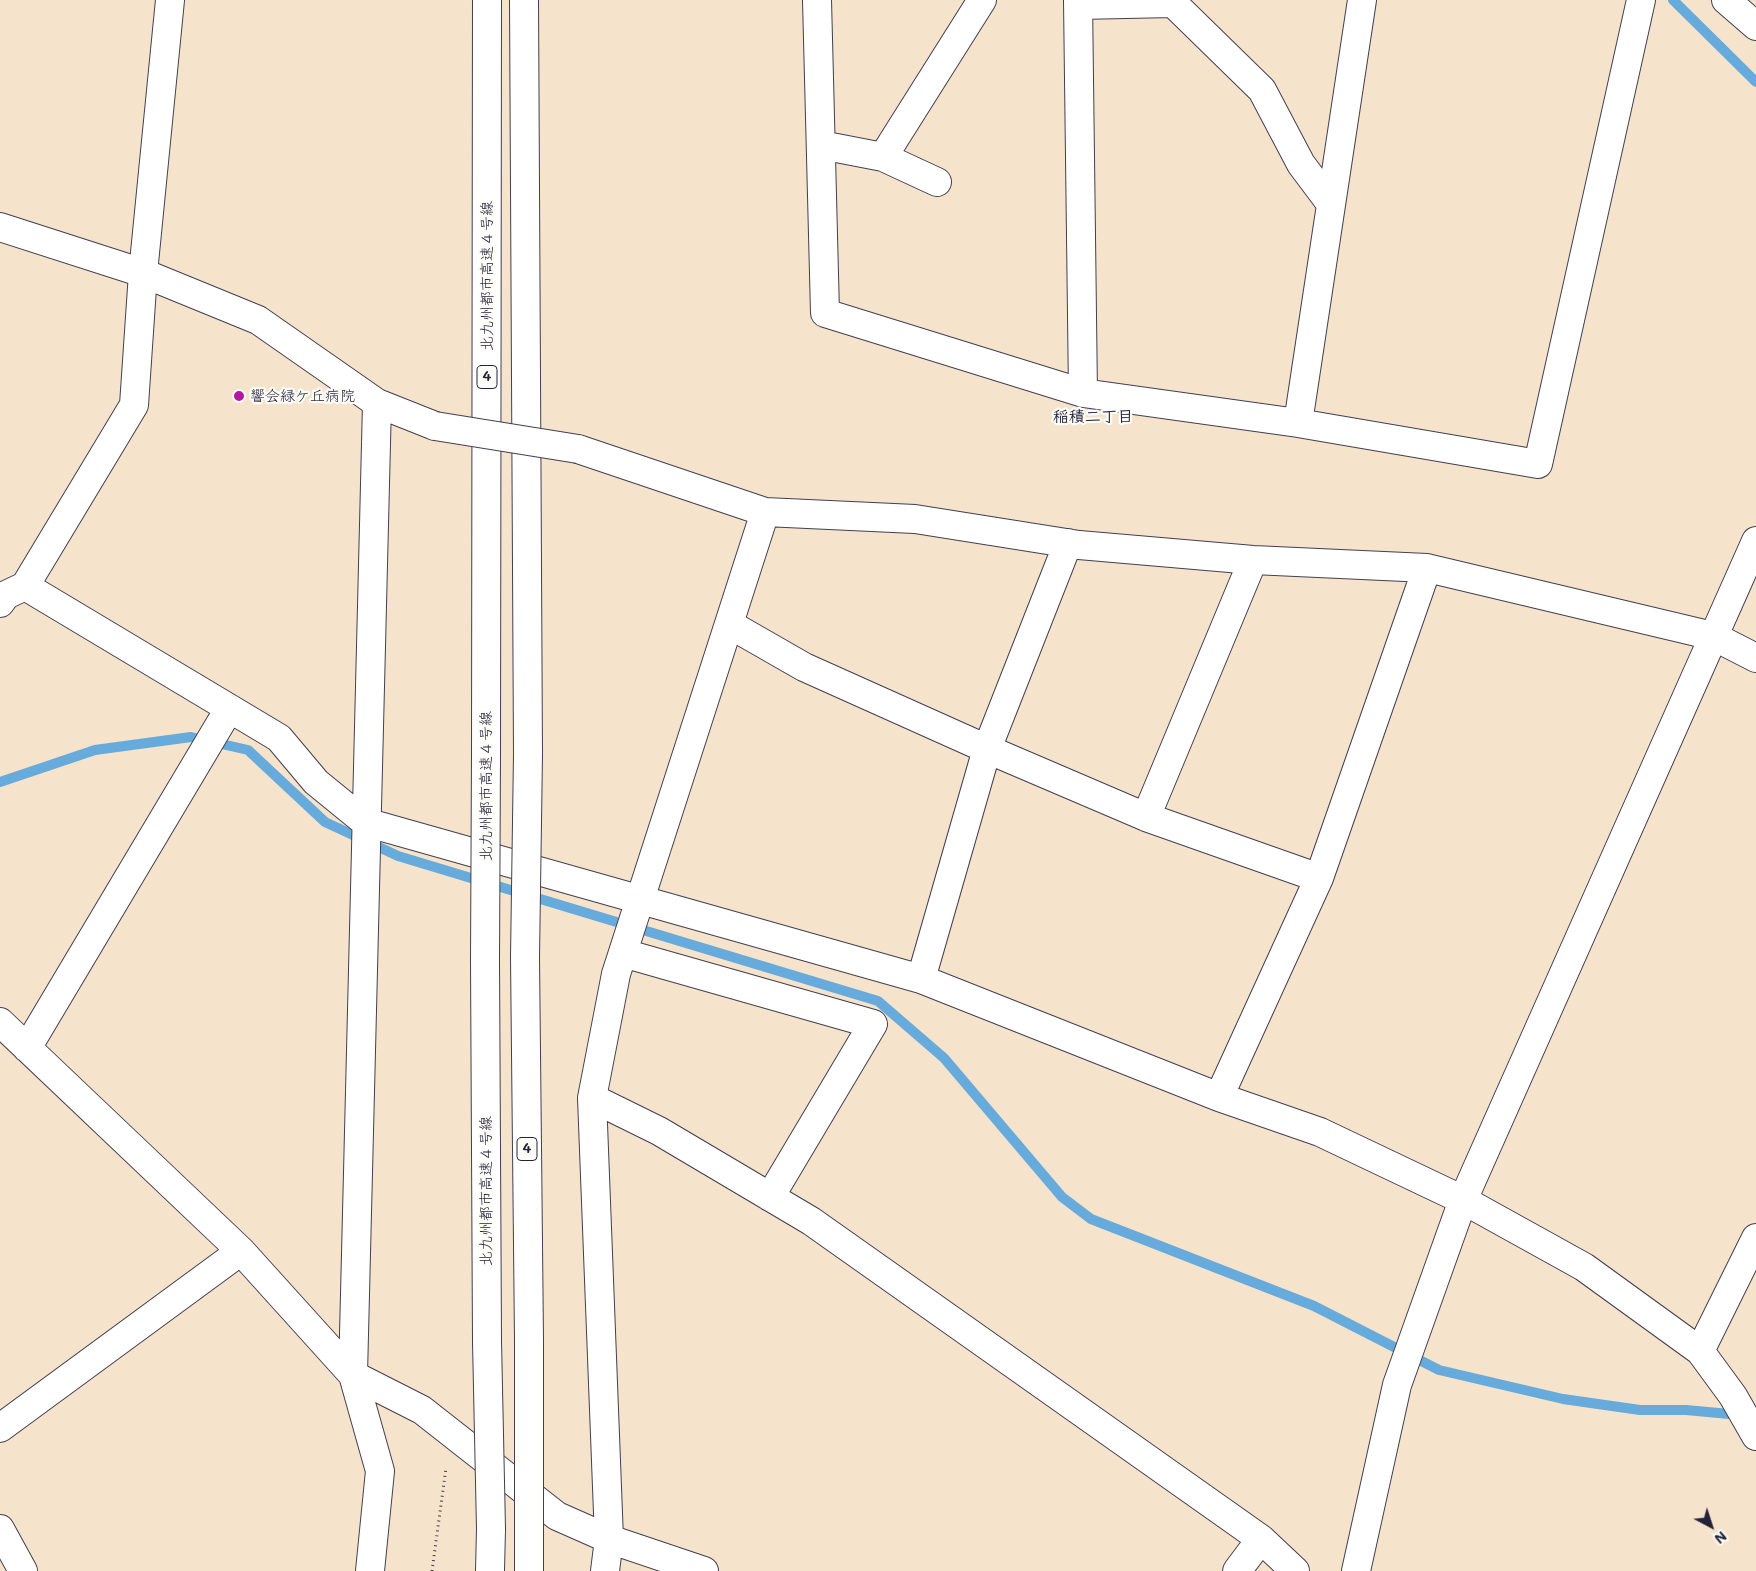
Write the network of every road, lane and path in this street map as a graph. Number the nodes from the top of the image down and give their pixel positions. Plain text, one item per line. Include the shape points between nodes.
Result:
1 (170, 0) edge
2 (487, 0) edge
3 (524, 0) edge
4 (817, 0) edge
5 (982, 0) edge
6 (1362, 0) edge
7 (1641, 0) edge
8 (1726, 0) edge
9 (1078, 3) edge
10 (1756, 26) edge
11 (821, 145) junction
12 (883, 157) junction
13 (937, 182) dead end
14 (1331, 204) junction
15 (0, 227) edge
16 (143, 273) junction
17 (1083, 392) junction
18 (378, 403) junction
19 (1298, 423) junction
20 (765, 512) junction
21 (1756, 541) edge
22 (1068, 543) junction
23 (1253, 560) junction
24 (1427, 568) junction
25 (25, 586) junction
26 (0, 603) edge
27 (729, 624) junction
28 (1714, 636) junction
29 (1756, 658) edge
30 (229, 709) junction
31 (987, 749) junction
32 (1146, 817) junction
33 (365, 822) junction
34 (1319, 878) junction
35 (641, 901) junction
36 (623, 953) junction
37 (921, 979) junction
38 (0, 1022) edge
39 (27, 1048) junction
40 (1219, 1097) junction
41 (592, 1098) junction
42 (770, 1197) junction
43 (1463, 1200) junction
44 (1756, 1238) edge
45 (241, 1251) junction
46 (1700, 1350) junction
47 (353, 1375) junction
48 (1744, 1394) edge
49 (0, 1428) edge
50 (454, 1435) junction
51 (1756, 1436) edge
52 (0, 1529) edge
53 (609, 1539) junction
54 (1261, 1539) junction
55 (22, 1571) edge
56 (370, 1571) edge
57 (432, 1571) edge
58 (490, 1571) edge
59 (529, 1571) edge
60 (605, 1571) edge
61 (704, 1571) edge
62 (1238, 1571) edge
63 (1295, 1571) edge
64 (1356, 1571) edge

1 - 16 main road
2 - 58 main road, 北九州都市高速４号線 / 4, bridge via 485,960
3 - 59 main road, 4, bridge
4 - 11 main road
5 - 12 main road
6 - 14 main road
7 - 19 main road via 1538,464
8 - 10 main road
9 - 14 main road via 1173,3 1262,90 1301,164
9 - 17 main road
11 - 12 main road
11 - 17 main road via 825,313
12 - 13 main road
14 - 19 main road
15 - 16 main road
16 - 18 main road via 258,320
16 - 25 main road via 134,405
17 - 19 main road
18 - 20 main road, bridge via 435,426 578,449
18 - 33 main road
20 - 22 main road via 915,519
20 - 27 main road
21 - 28 main road
22 - 23 main road
22 - 31 main road
23 - 24 main road
23 - 32 main road
24 - 28 main road
24 - 34 main road
25 - 26 main road via 6,595
25 - 30 main road
27 - 31 main road via 804,667
27 - 35 main road
28 - 29 main road
28 - 43 main road
30 - 33 main road via 279,738 316,782
30 - 39 main road
31 - 32 main road
31 - 37 main road
32 - 34 main road
33 - 35 main road
33 - 47 main road
34 - 40 main road
35 - 36 main road
35 - 37 main road
36 - 41 main road
36 - 42 main road via 873,1024
37 - 40 main road
38 - 39 main road
39 - 45 main road
40 - 43 main road via 1320,1132
41 - 42 main road via 659,1131
41 - 53 main road
42 - 54 main road via 811,1221
43 - 46 main road via 1584,1266
43 - 64 main road via 1397,1385
44 - 46 main road
45 - 47 main road
45 - 49 main road
46 - 48 main road
47 - 50 main road via 422,1410
47 - 56 main road via 380,1471
48 - 51 main road
50 - 53 main road via 558,1516
50 - 57 path via 444,1476
52 - 55 main road
53 - 60 main road
53 - 61 main road
54 - 62 main road
54 - 63 main road

